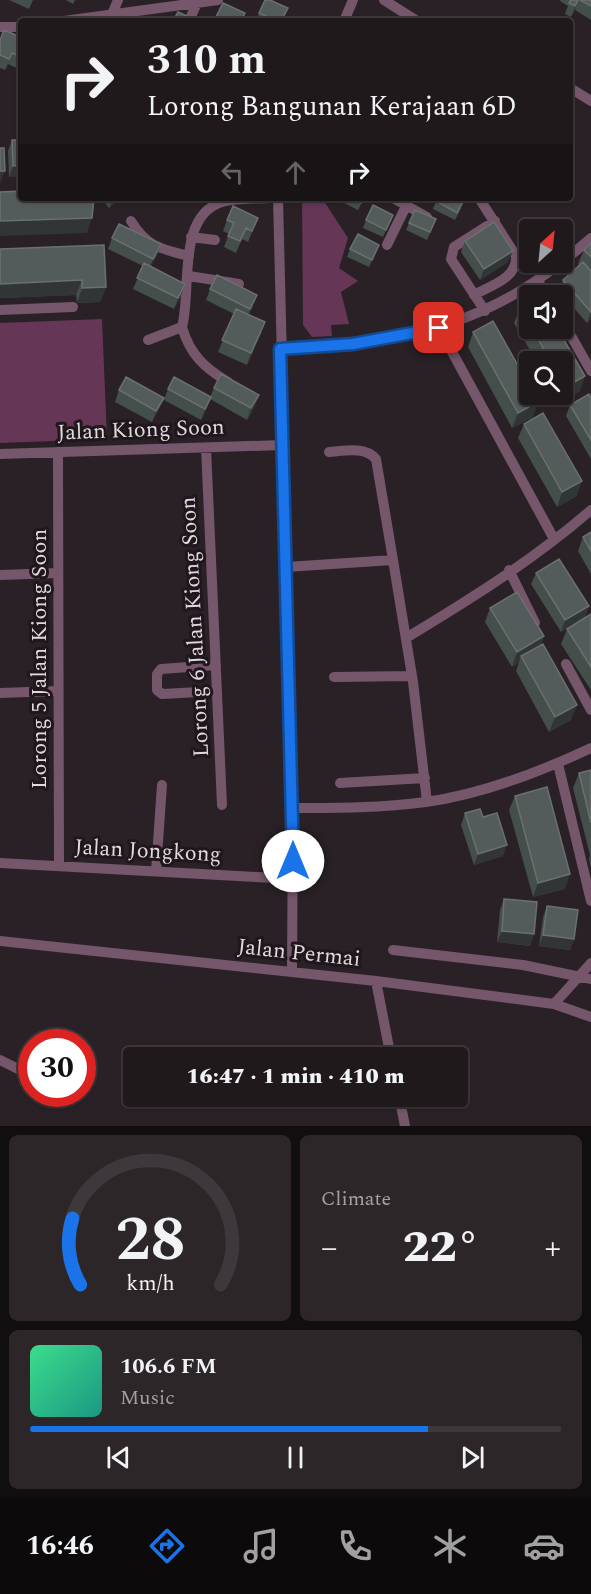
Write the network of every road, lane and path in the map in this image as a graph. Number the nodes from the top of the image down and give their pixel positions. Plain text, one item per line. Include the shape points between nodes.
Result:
1 (118, 0) edge
2 (218, 0) edge
3 (353, 0) edge
4 (384, 0) edge
5 (197, 3) junction
6 (110, 18) edge
7 (190, 18) edge
8 (345, 18) edge
9 (412, 18) edge
10 (0, 27) edge
11 (18, 27) edge
12 (573, 90) edge
13 (591, 100) edge
14 (234, 201) edge
15 (278, 201) edge
16 (408, 201) edge
17 (481, 201) edge
18 (433, 220) edge
19 (131, 221) dead end
20 (495, 221) junction
21 (191, 237) junction
22 (591, 238) edge
23 (215, 240) dead end
24 (387, 245) dead end
25 (189, 256) junction
26 (189, 276) junction
27 (538, 281) junction
28 (239, 284) edge
29 (540, 285) edge
30 (474, 296) junction
31 (73, 307) dead end
32 (0, 310) edge
33 (485, 311) junction
34 (182, 327) junction
35 (439, 328) junction
36 (573, 339) edge
37 (147, 340) dead end
38 (280, 349) junction
39 (591, 371) edge
40 (228, 382) edge
41 (283, 445) junction
42 (206, 448) junction
43 (58, 452) junction
44 (329, 452) dead end
45 (0, 454) edge
46 (591, 510) edge
47 (554, 539) junction
48 (393, 560) junction
49 (286, 567) junction
50 (509, 570) junction
51 (58, 573) junction
52 (0, 575) edge
53 (536, 623) edge
54 (406, 638) junction
55 (566, 664) dead end
56 (216, 665) junction
57 (412, 676) junction
58 (334, 677) dead end
59 (58, 691) junction
60 (217, 691) junction
61 (0, 693) edge
62 (591, 710) edge
63 (591, 748) edge
64 (558, 764) junction
65 (425, 778) junction
66 (340, 783) dead end
67 (162, 785) dead end
68 (427, 802) junction
69 (222, 805) dead end
70 (293, 808) junction
71 (0, 862) edge
72 (58, 866) junction
73 (156, 872) junction
74 (293, 879) junction
75 (591, 900) edge
76 (0, 941) edge
77 (393, 950) dead end
78 (591, 963) edge
79 (292, 971) junction
80 (586, 977) edge
81 (376, 981) junction
82 (554, 1004) junction
83 (591, 1017) edge
84 (389, 1047) edge
85 (0, 1060) edge
86 (18, 1069) edge
87 (401, 1107) edge
88 (405, 1126) edge

1 - 6 street
2 - 5 street
3 - 8 street
4 - 9 street
5 - 6 street
5 - 7 street
10 - 11 street
12 - 13 street
14 - 21 street via 222,202 207,211
15 - 38 street
16 - 18 street
16 - 24 street
17 - 20 street
19 - 25 street via 145,241
20 - 30 street via 516,256 517,265 513,273
20 - 30 street via 454,247 452,253 451,259
21 - 23 street
21 - 25 street
22 - 27 street
25 - 26 street
26 - 28 street
26 - 34 street
27 - 29 street
27 - 33 street
30 - 33 street
31 - 32 street
33 - 35 street
34 - 37 street
34 - 40 street via 197,360
35 - 38 street via 353,344
35 - 47 street
36 - 39 street
38 - 41 street
41 - 42 street, Jalan Kiong Soon
41 - 49 street
42 - 43 street, Jalan Kiong Soon
42 - 56 street, Lorong 6 Jalan Kiong Soon
43 - 45 street, Jalan Kiong Soon
43 - 51 street, Lorong 5 Jalan Kiong Soon
44 - 48 street via 357,451 376,459
46 - 47 street
47 - 50 street
48 - 49 street
48 - 54 street
49 - 70 street
50 - 53 street
50 - 54 street
51 - 52 street
51 - 59 street, Lorong 5 Jalan Kiong Soon
54 - 57 street
55 - 62 street
56 - 60 street, Lorong 6 Jalan Kiong Soon
56 - 60 street via 161,669 157,690 162,694
57 - 58 street
57 - 65 street
59 - 61 street
59 - 72 street, Lorong 5 Jalan Kiong Soon
60 - 69 street, Lorong 6 Jalan Kiong Soon
63 - 64 street
64 - 68 street
64 - 75 street
65 - 66 street
65 - 68 street
67 - 73 street
68 - 70 street
70 - 74 street
71 - 72 street, Jalan Jongkong
72 - 73 street, Jalan Jongkong
73 - 74 street, Jalan Jongkong
74 - 79 street
76 - 79 street, Jalan Permai
77 - 80 street via 523,965
78 - 80 street
79 - 81 street, Jalan Permai
80 - 82 street
81 - 82 street, Jalan Permai
81 - 84 street
82 - 83 street, Jalan Permai
85 - 86 street
87 - 88 street

